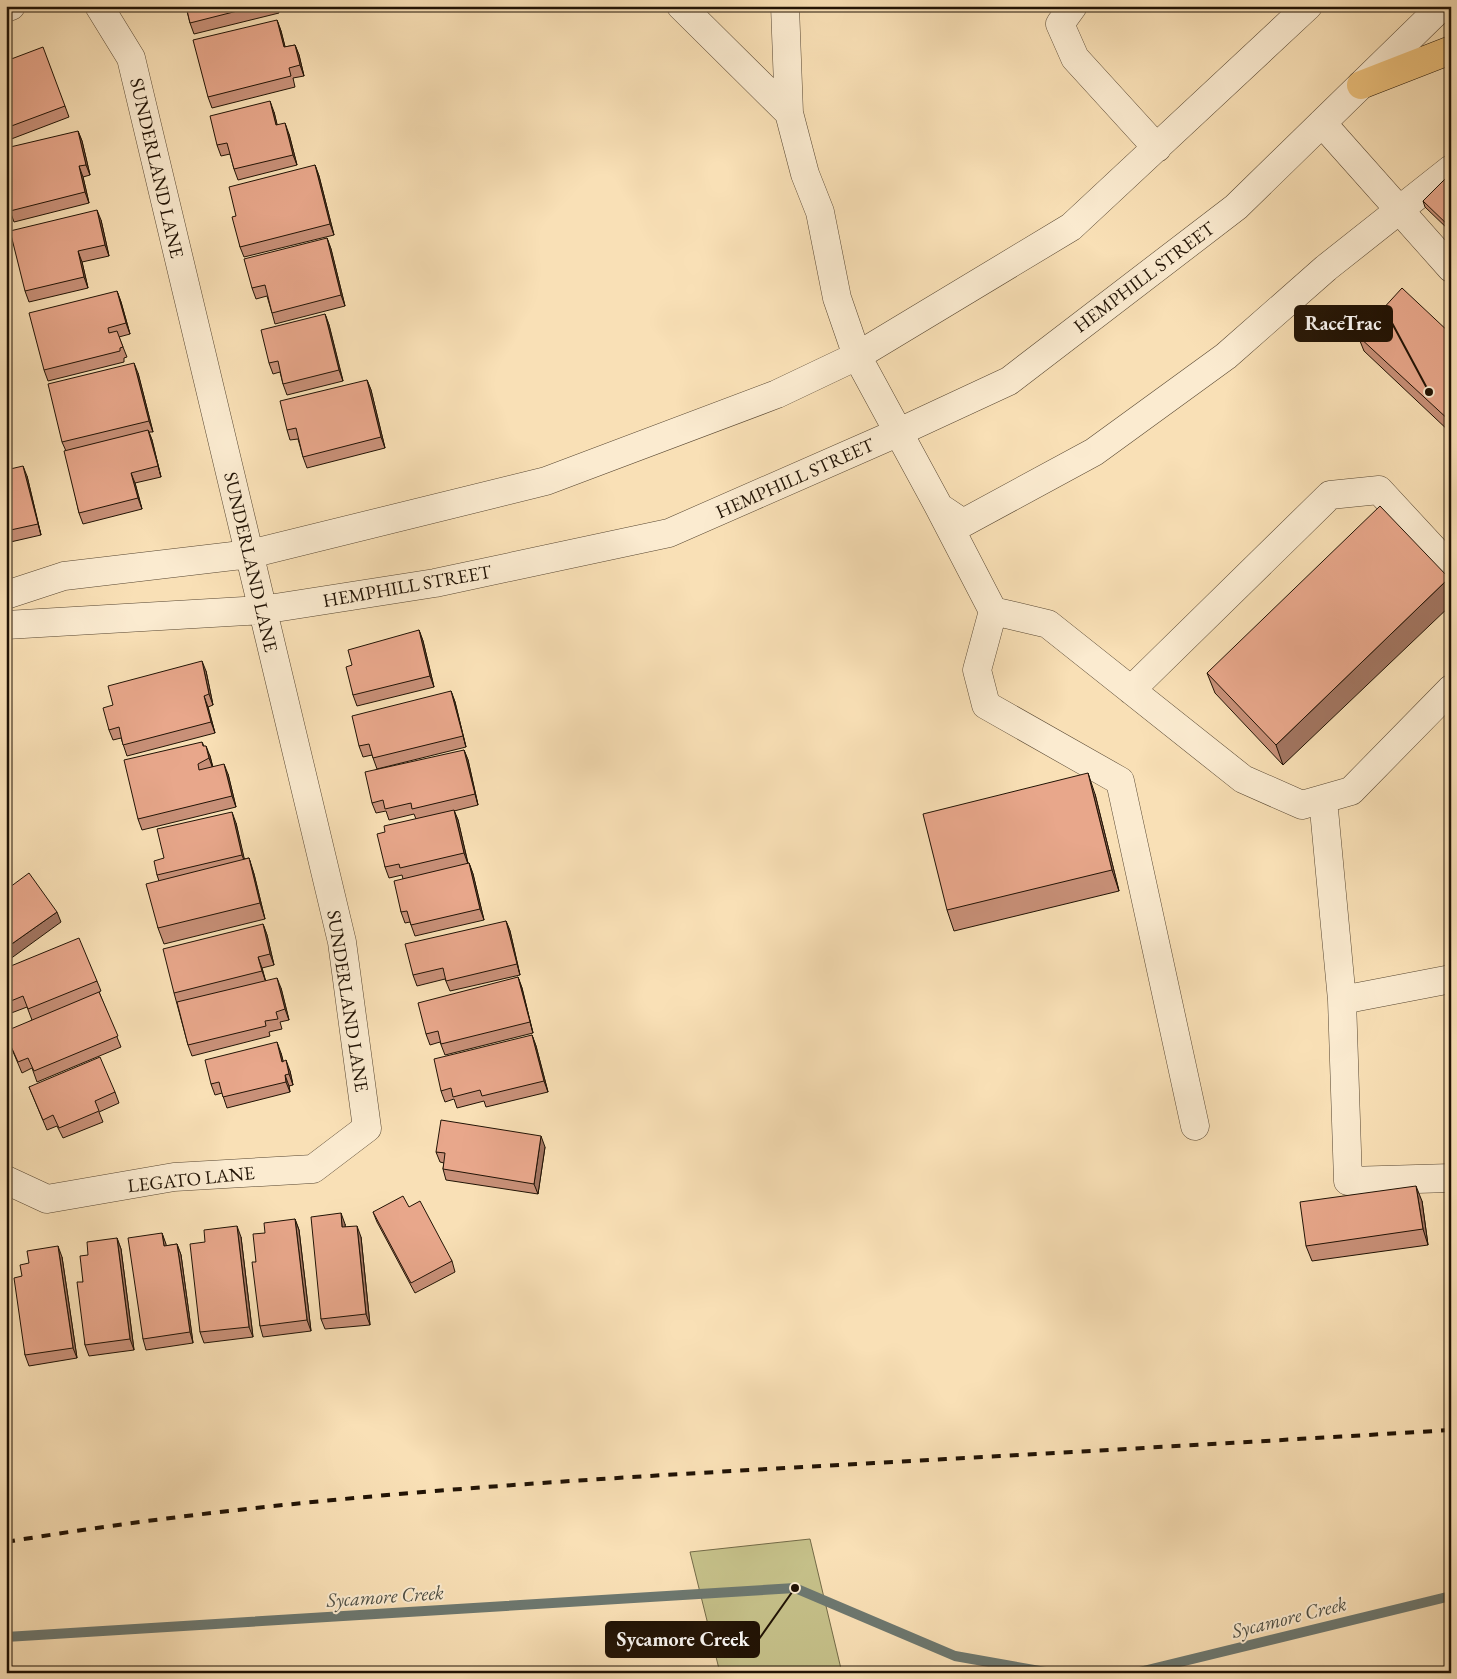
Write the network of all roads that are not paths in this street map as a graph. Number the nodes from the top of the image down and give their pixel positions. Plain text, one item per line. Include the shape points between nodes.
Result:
1 (11, 6) edge
2 (99, 6) edge
3 (681, 6) edge
4 (785, 6) edge
5 (1073, 6) edge
6 (1308, 6) edge
7 (1442, 6) edge
8 (6, 8) edge
9 (1451, 50) edge
10 (1361, 85) junction
11 (789, 113) junction
12 (1322, 123) junction
13 (1156, 148) junction
14 (1451, 169) edge
15 (1401, 209) junction
16 (1451, 268) edge
17 (857, 356) junction
18 (897, 433) junction
19 (938, 507) junction
20 (250, 554) junction
21 (1451, 568) edge
22 (6, 595) edge
23 (262, 610) junction
24 (993, 611) junction
25 (6, 626) edge
26 (1451, 689) edge
27 (1131, 690) junction
28 (1323, 799) junction
29 (1451, 979) edge
30 (1342, 1000) junction
31 (1195, 1126) dead end
32 (367, 1128) joint
33 (1451, 1178) edge
34 (6, 1180) edge

1 - 8 street
2 - 20 street, SUNDERLAND LANE via 131,58
3 - 11 street
4 - 11 street
5 - 13 street via 1060,24 1075,58
6 - 13 street
7 - 10 street, HEMPHILL STREET
9 - 10 main road
10 - 12 street, HEMPHILL STREET
11 - 17 street via 805,174 820,212 837,298
12 - 15 street
12 - 18 street, HEMPHILL STREET via 1236,207 1009,381
13 - 17 street via 1071,227
14 - 15 street
15 - 16 street
15 - 19 street via 1326,268 1226,356 1094,452 963,523
17 - 18 street
17 - 20 street via 777,394 546,481
18 - 19 street
18 - 23 street, HEMPHILL STREET via 669,534 435,583
19 - 24 street
20 - 22 street via 64,576
20 - 23 street, SUNDERLAND LANE
21 - 27 street via 1379,490 1330,495
23 - 25 street, HEMPHILL STREET
23 - 32 street, SUNDERLAND LANE via 342,942
24 - 27 street via 1048,624
24 - 31 street via 977,670 986,705 1120,781
26 - 28 street via 1351,791
27 - 28 street via 1243,778 1302,805
28 - 30 street
29 - 30 street
30 - 33 street via 1348,1181
32 - 34 street, LEGATO LANE via 313,1169 174,1177 47,1199

